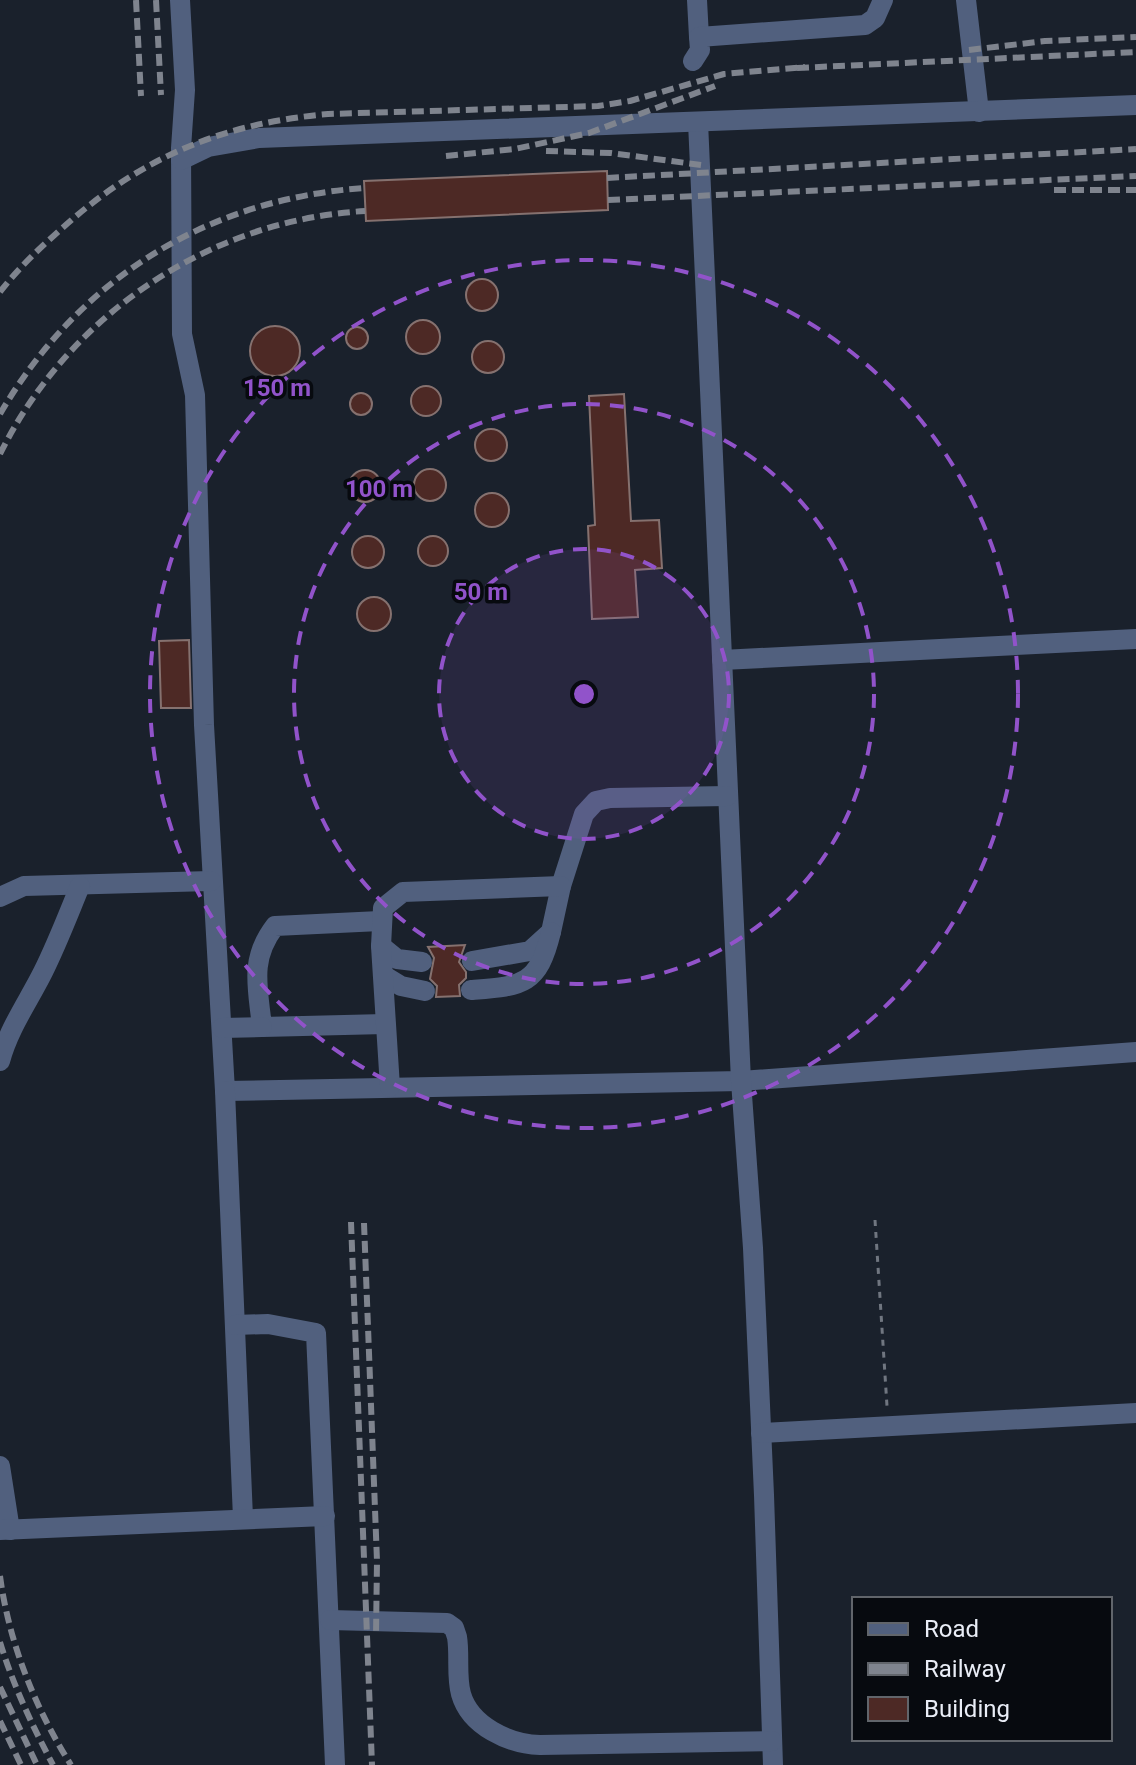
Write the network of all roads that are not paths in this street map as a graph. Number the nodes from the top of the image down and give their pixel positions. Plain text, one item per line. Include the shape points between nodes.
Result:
1 (180, 0) edge
2 (697, 0) edge
3 (883, 0) edge
4 (966, 0) edge
5 (699, 37) junction
6 (693, 61) dead end
7 (1136, 105) edge
8 (979, 112) junction
9 (698, 122) junction
10 (181, 160) junction
11 (1136, 639) edge
12 (722, 660) junction
13 (727, 796) junction
14 (211, 881) junction
15 (80, 886) junction
16 (561, 886) junction
17 (0, 897) edge
18 (380, 921) junction
19 (551, 932) junction
20 (381, 946) junction
21 (472, 961) dead end
22 (422, 962) dead end
23 (383, 975) junction
24 (471, 990) dead end
25 (425, 991) dead end
26 (385, 1024) junction
27 (262, 1027) junction
28 (222, 1028) junction
29 (1136, 1052) edge
30 (0, 1061) edge
31 (741, 1081) junction
32 (390, 1087) junction
33 (225, 1091) junction
34 (235, 1325) junction
35 (1136, 1413) edge
36 (761, 1433) junction
37 (0, 1466) edge
38 (325, 1516) junction
39 (243, 1518) junction
40 (5, 1530) edge
41 (330, 1620) junction
42 (772, 1741) junction
43 (335, 1765) edge
44 (773, 1765) edge

1 - 10 lane via 185,90
2 - 5 lane
3 - 5 lane via 875,18 865,25
4 - 8 lane
5 - 6 lane via 700,50
7 - 8 lane
8 - 9 lane
9 - 10 lane via 259,138 208,147
9 - 12 lane
10 - 14 lane via 182,334 195,395
11 - 12 lane
12 - 13 lane
13 - 16 lane via 596,801 584,814
13 - 31 lane
14 - 15 lane
14 - 28 lane
15 - 17 lane via 24,886
15 - 30 lane
16 - 18 lane via 403,892 383,908
16 - 19 lane
18 - 20 lane
18 - 27 lane via 275,926 261,945 257,979
19 - 21 lane via 530,951
19 - 24 lane via 544,961 531,977 508,987
20 - 22 lane via 397,959
20 - 23 lane
23 - 25 lane
23 - 26 lane
26 - 27 lane
26 - 32 lane
27 - 28 lane
28 - 33 lane
29 - 31 lane
31 - 32 lane
31 - 36 lane
32 - 33 lane
33 - 34 lane
34 - 38 lane via 268,1324 316,1333
34 - 39 lane
35 - 36 lane
36 - 42 lane
37 - 40 lane
38 - 39 lane
38 - 41 lane
39 - 40 lane
41 - 42 lane via 447,1623 457,1637 462,1697 481,1722 514,1742
41 - 43 lane
42 - 44 lane

